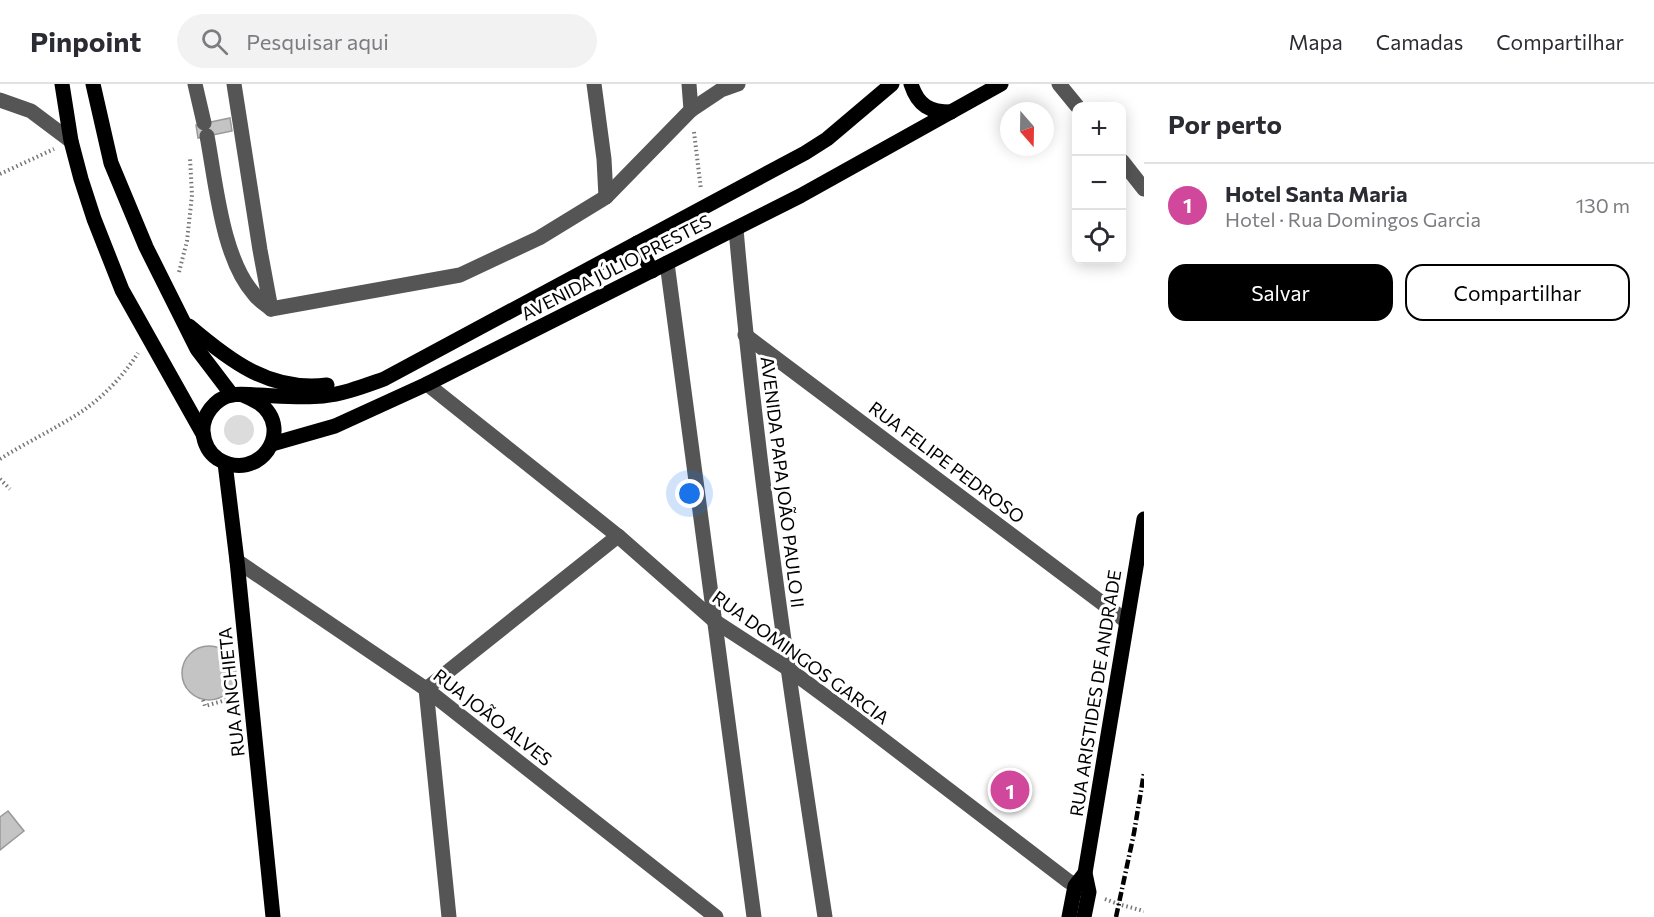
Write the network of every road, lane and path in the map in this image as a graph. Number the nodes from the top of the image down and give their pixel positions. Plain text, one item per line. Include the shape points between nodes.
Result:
1 (62, 84) edge
2 (93, 84) edge
3 (195, 84) edge
4 (234, 84) edge
5 (594, 84) edge
6 (689, 84) edge
7 (738, 84) edge
8 (892, 84) edge
9 (911, 84) edge
10 (980, 84) edge
11 (1001, 84) edge
12 (1059, 84) edge
13 (0, 100) edge
14 (1074, 102) edge
15 (967, 103) junction
16 (691, 110) junction
17 (951, 112) junction
18 (71, 141) junction
19 (1126, 166) edge
20 (0, 174) edge
21 (1144, 189) edge
22 (606, 197) junction
23 (703, 207) junction
24 (736, 229) junction
25 (637, 243) junction
26 (667, 263) junction
27 (652, 271) junction
28 (271, 309) junction
29 (184, 321) junction
30 (745, 335) junction
31 (384, 379) junction
32 (427, 384) junction
33 (237, 395) junction
34 (203, 435) junction
35 (272, 444) junction
36 (225, 463) junction
37 (0, 479) edge
38 (10, 489) dead end
39 (1144, 519) edge
40 (618, 536) junction
41 (237, 561) junction
42 (1126, 621) junction
43 (716, 622) junction
44 (787, 668) junction
45 (249, 686) junction
46 (426, 689) junction
47 (203, 700) dead end
48 (1082, 889) junction
49 (1144, 911) edge
50 (273, 917) edge
51 (449, 917) edge
52 (716, 917) edge
53 (754, 917) edge
54 (825, 917) edge
55 (1069, 917) edge
56 (1084, 917) edge

1 - 18 main road
2 - 29 main road via 111,163 146,247
3 - 28 street via 229,247 239,274
4 - 28 street
5 - 22 street
6 - 16 street
7 - 16 street
8 - 23 main road, AVENIDA JÚLIO PRESTES via 827,139
9 - 17 main road via 929,109
10 - 15 main road, AVENIDA JÚLIO PRESTES
11 - 15 main road, AVENIDA JÚLIO PRESTES
12 - 14 street
13 - 18 street via 31,111
15 - 17 main road, AVENIDA JÚLIO PRESTES
16 - 22 street
16 - 23 path
17 - 24 main road, AVENIDA JÚLIO PRESTES
18 - 20 path
18 - 34 main road via 94,219 122,290
19 - 21 street
22 - 28 street via 539,238 460,275
23 - 25 main road, AVENIDA JÚLIO PRESTES
24 - 26 main road, AVENIDA JÚLIO PRESTES
24 - 30 street, AVENIDA PAPA JOÃO PAULO II
25 - 27 main road
25 - 31 main road, AVENIDA JÚLIO PRESTES
26 - 27 main road, AVENIDA JÚLIO PRESTES
26 - 43 street
27 - 32 main road, AVENIDA JÚLIO PRESTES
29 - 31 main road via 242,366 284,384 315,387
29 - 33 main road via 197,349
30 - 42 street, RUA FELIPE PEDROSO
30 - 44 street, AVENIDA PAPA JOÃO PAULO II
31 - 33 main road, AVENIDA JÚLIO PRESTES via 323,396
32 - 35 main road, AVENIDA JÚLIO PRESTES via 335,426
32 - 40 street, RUA DOMINGOS GARCIA
33 - 34 main road via 213,405 203,424
33 - 35 main road via 259,403 267,411 273,423
34 - 36 main road via 214,456
35 - 36 main road via 257,461 236,466
36 - 41 main road, RUA ANCHIETA
37 - 38 path
39 - 42 main road, RUA ARISTIDES DE ANDRADE
40 - 43 street, RUA DOMINGOS GARCIA
40 - 46 street
41 - 45 main road, RUA ANCHIETA
41 - 46 street, RUA JOÃO ALVES
42 - 48 main road, RUA ARISTIDES DE ANDRADE
43 - 44 street, RUA DOMINGOS GARCIA
43 - 53 street
44 - 48 street, RUA DOMINGOS GARCIA
44 - 54 street, AVENIDA PAPA JOÃO PAULO II
45 - 47 path via 226,700 205,706
45 - 50 main road, RUA ANCHIETA
46 - 51 street
46 - 52 street, RUA JOÃO ALVES
48 - 49 path
48 - 55 main road, RUA ARISTIDES DE ANDRADE
48 - 56 main road, RUA ARISTIDES DE ANDRADE

